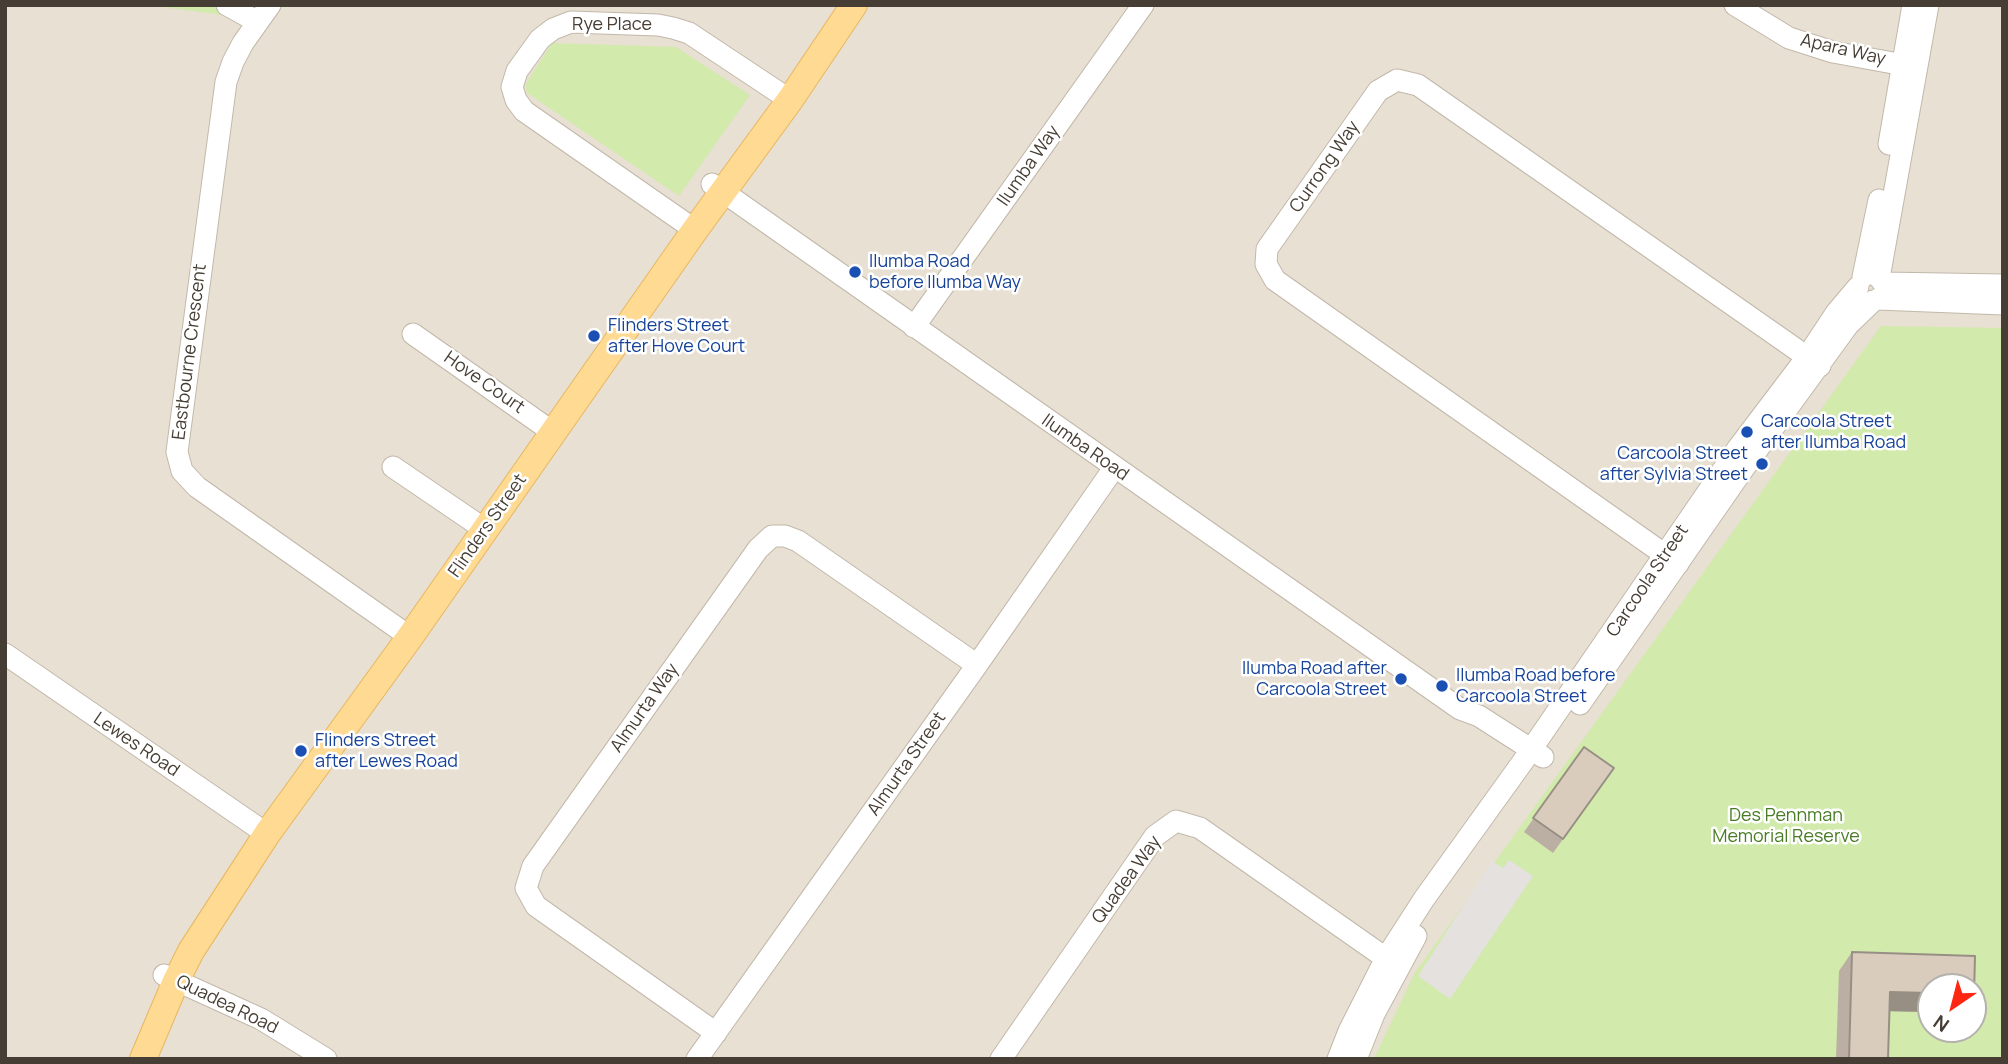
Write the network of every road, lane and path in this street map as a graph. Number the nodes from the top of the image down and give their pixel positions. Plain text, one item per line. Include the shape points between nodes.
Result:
1 (227, 5) edge
2 (838, 5) edge
3 (853, 5) edge
4 (1143, 5) edge
5 (1735, 5) edge
6 (1913, 5) edge
7 (1928, 5) edge
8 (264, 13) edge
9 (1910, 65) junction
10 (784, 96) junction
11 (718, 188) junction
12 (690, 227) junction
13 (2003, 285) edge
14 (1872, 287) junction
15 (2003, 304) edge
16 (914, 327) junction
17 (412, 334) dead end
18 (1813, 362) junction
19 (548, 429) junction
20 (402, 468) dead end
21 (1114, 468) junction
22 (474, 522) junction
23 (1672, 559) junction
24 (404, 633) junction
25 (5, 654) edge
26 (977, 665) junction
27 (1533, 759) junction
28 (262, 831) junction
29 (1392, 963) junction
30 (170, 978) junction
31 (716, 1033) junction
32 (129, 1059) edge
33 (143, 1059) edge
34 (326, 1059) edge
35 (697, 1059) edge
36 (1001, 1059) edge
37 (1338, 1059) edge
38 (1356, 1059) edge

1 - 8 street
2 - 10 main road, Flinders Street
3 - 10 main road, Flinders Street
4 - 16 street, Ilumba Way
5 - 9 street, Apara Way via 1789,38 1833,52
6 - 9 street, Carcoola Street
7 - 9 street, Carcoola Street
8 - 24 street, Eastbourne Crescent via 233,62 226,82 177,452 182,471 197,487
9 - 14 street, Carcoola Street
10 - 11 main road, Flinders Street
10 - 12 street, Rye Place via 689,33 673,28 571,22 540,38 512,86 524,111
11 - 12 main road, Flinders Street
11 - 16 street, Ilumba Road
12 - 19 main road, Flinders Street
13 - 14 street
14 - 15 street
14 - 18 street, Carcoola Street via 1836,313
16 - 21 street, Ilumba Road
17 - 19 street, Hove Court
18 - 23 street, Carcoola Street
18 - 23 street, Currong Way via 1418,85 1397,79 1378,91 1268,249 1266,264 1275,280
19 - 22 main road, Flinders Street
19 - 24 main road, Flinders Street
20 - 22 street
21 - 26 street, Almurta Street
21 - 27 street, Ilumba Road via 1460,709 1479,716
22 - 24 main road, Flinders Street
23 - 27 street, Carcoola Street
24 - 28 main road, Flinders Street
25 - 28 street, Lewes Road
26 - 31 street, Almurta Street
26 - 31 street, Almurta Way via 798,541 772,536 741,571 533,866 526,888 536,906
27 - 29 street, Carcoola Street via 1424,899
28 - 30 main road, Flinders Street
29 - 36 street, Quadea Way via 1200,828 1176,821 1155,836
29 - 37 street, Carcoola Street via 1349,1031
29 - 38 street, Carcoola Street
30 - 32 main road, Flinders Street
30 - 33 main road, Flinders Street
30 - 34 street, Quadea Road via 261,1019
31 - 35 street, Almurta Street

